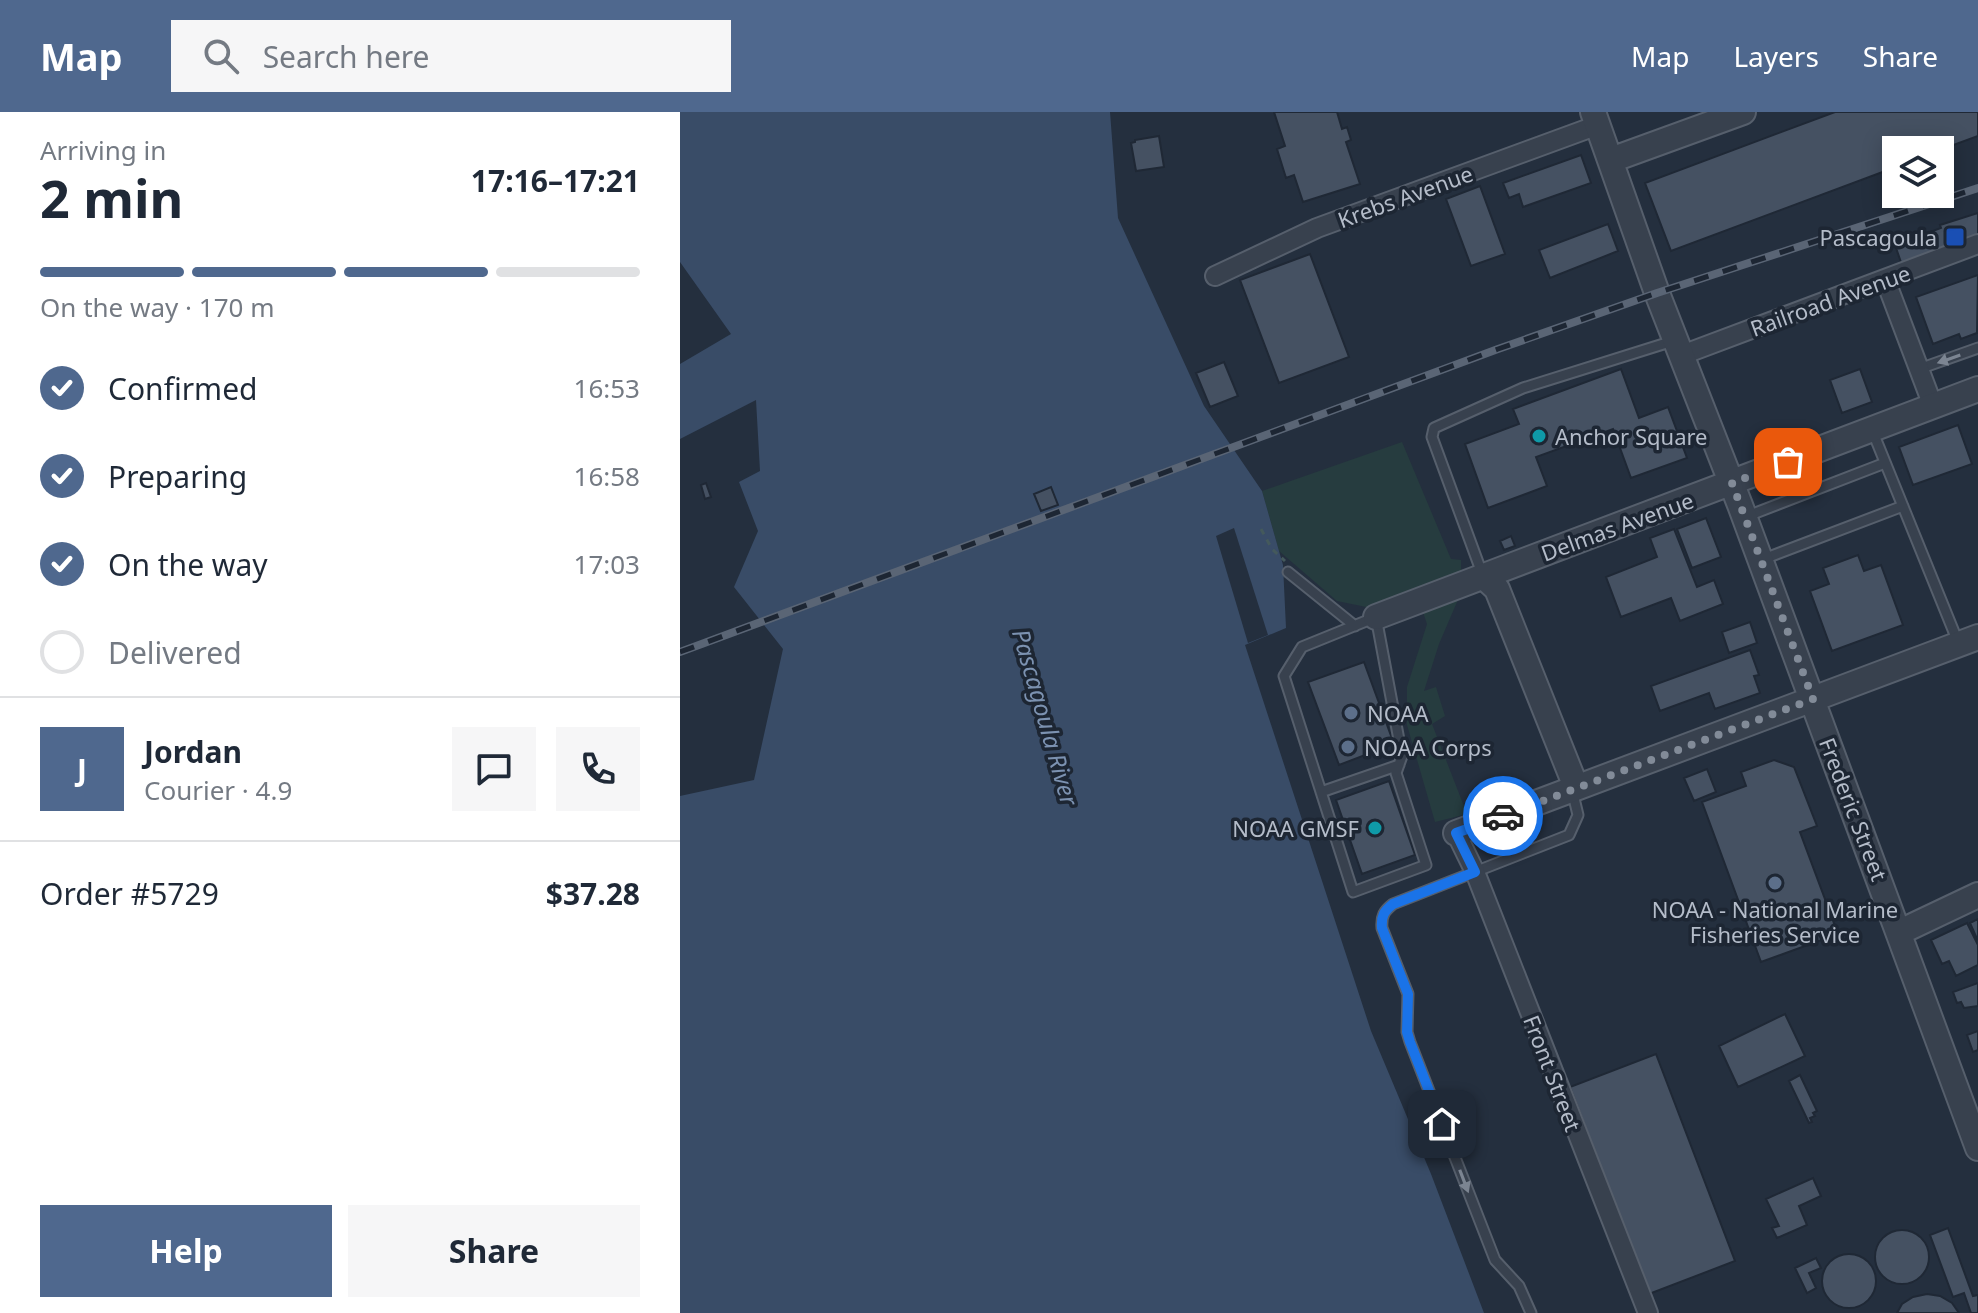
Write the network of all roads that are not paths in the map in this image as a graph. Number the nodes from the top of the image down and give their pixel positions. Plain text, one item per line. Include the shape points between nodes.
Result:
1 (1743, 112) edge
2 (1595, 118) edge
3 (1611, 160) junction
4 (1978, 244) edge
5 (1215, 276) dead end
6 (1885, 279) junction
7 (1679, 347) junction
8 (1978, 348) edge
9 (1919, 369) junction
10 (1978, 389) edge
11 (1933, 406) junction
12 (1872, 430) junction
13 (1885, 463) junction
14 (1732, 483) junction
15 (1903, 506) junction
16 (1745, 517) junction
17 (1761, 560) junction
18 (1291, 571) road end
19 (1483, 576) junction
20 (1366, 621) junction
21 (1968, 640) edge
22 (1813, 699) junction
23 (1399, 765) junction
24 (1574, 788) junction
25 (1321, 792) junction
26 (1456, 833) joint
27 (1475, 872) junction
28 (1978, 895) edge
29 (1900, 932) junction
30 (1978, 1148) edge
31 (1531, 1313) edge
32 (1648, 1313) edge

1 - 3 street
2 - 3 street, Frederic Street
2 - 5 street, Krebs Avenue via 1317,228
3 - 7 street, Frederic Street
4 - 6 street, Railroad Avenue
6 - 7 street, Railroad Avenue
6 - 9 street
7 - 14 street, Frederic Street
7 - 19 lane via 1523,388 1434,428 1432,437
8 -> 9 lane
9 - 11 street
10 - 11 street, Delmas Avenue
11 - 12 street, Delmas Avenue
12 - 13 lane
12 - 14 street, Delmas Avenue
13 - 15 lane
13 - 16 lane
14 - 16 street, Frederic Street
14 - 19 street, Delmas Avenue
15 - 17 lane
15 - 21 lane
16 - 17 street, Frederic Street
17 - 22 street, Frederic Street
18 - 20 lane
19 - 20 street, Delmas Avenue
19 - 24 street via 1497,589
20 - 23 lane via 1402,756
20 - 25 lane, Delmas Avenue via 1302,647 1284,676
21 - 22 street
22 - 24 street
22 - 29 street, Frederic Street
23 - 25 lane
23 - 25 lane via 1396,773 1426,865 1353,892
24 - 26 street
24 - 27 lane via 1578,815 1569,835
26 - 27 street, Front Street
27 -> 31 lane via 1393,904 1381,918 1382,928 1408,994 1410,1042 1495,1260 1519,1286
27 - 32 street, Front Street
28 - 29 street
29 - 30 street, Frederic Street

